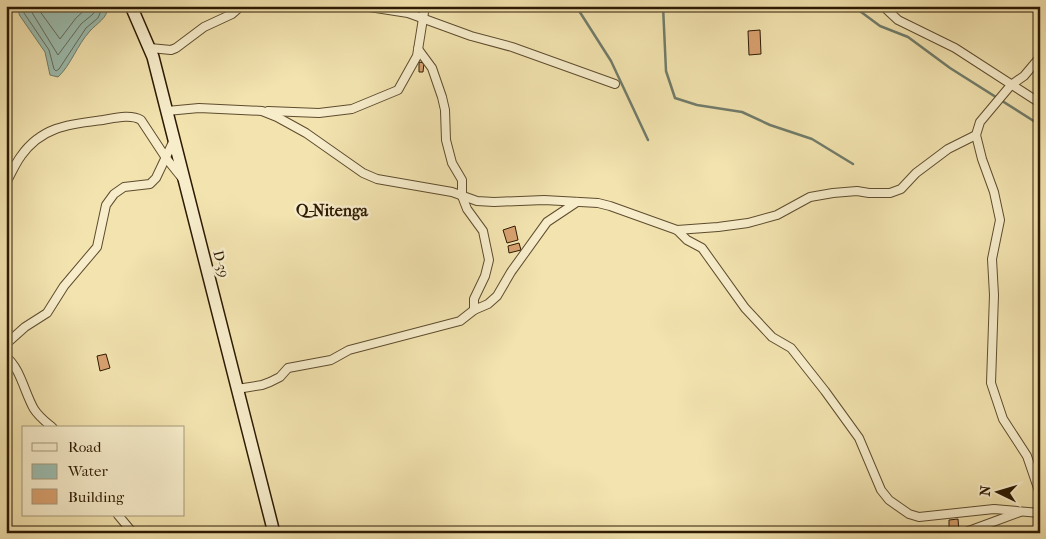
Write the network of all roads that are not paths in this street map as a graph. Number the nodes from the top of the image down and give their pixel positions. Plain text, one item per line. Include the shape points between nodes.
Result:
1 (131, 6) edge
2 (241, 6) edge
3 (363, 6) edge
4 (425, 6) edge
5 (883, 6) edge
6 (423, 19) junction
7 (150, 48) junction
8 (418, 49) junction
9 (1040, 57) edge
10 (614, 84) dead end
11 (1011, 85) junction
12 (1040, 102) edge
13 (167, 111) junction
14 (262, 111) junction
15 (976, 135) junction
16 (174, 140) junction
17 (166, 158) junction
18 (185, 182) junction
19 (6, 183) edge
20 (462, 196) junction
21 (577, 202) junction
22 (677, 230) junction
23 (474, 310) junction
24 (6, 344) edge
25 (6, 357) edge
26 (237, 389) junction
27 (51, 426) edge
28 (1040, 494) edge
29 (1022, 511) junction
30 (1040, 513) edge
31 (119, 516) edge
32 (133, 533) edge
33 (274, 533) edge
34 (963, 533) edge

1 - 7 main road, D-39
2 - 7 street via 176,48
3 - 6 street via 408,13
4 - 6 street
5 - 11 street via 898,20 955,48
6 - 8 street
6 - 10 street
7 - 13 main road, D-39
8 - 14 street via 398,90 352,109 319,113
8 - 20 street via 432,68 442,97 446,140 452,162 462,180
9 - 11 street via 1024,76
11 - 12 street
11 - 15 street via 980,122
13 - 14 street via 199,108
13 - 16 main road, D-39
14 - 20 street via 306,133 363,173 377,179
15 - 22 street via 948,149 901,189 890,193 833,193 810,197 777,215 748,223
15 - 28 street via 1000,220 992,259 992,383 1003,418 1027,456
16 - 17 street
16 - 18 main road, D-39
17 - 18 street
17 - 19 street via 142,120 136,117 63,126 52,129 32,143 20,156
17 - 24 street via 150,184 124,187 114,194 106,205 97,247 64,286 47,313
18 - 26 main road, D-39
20 - 21 street via 494,202
20 - 23 street via 483,231 489,260 474,299
21 - 22 street via 610,206
21 - 23 street via 547,222 497,296
22 - 29 street via 702,248 745,308 772,337 791,348 825,391 859,438 889,500 919,517 994,509
23 - 26 street via 460,321 349,350 331,360 288,368 270,382
25 - 27 street via 16,370 34,409
26 - 33 main road, D-39
29 - 30 street
29 - 34 street
31 - 32 street

